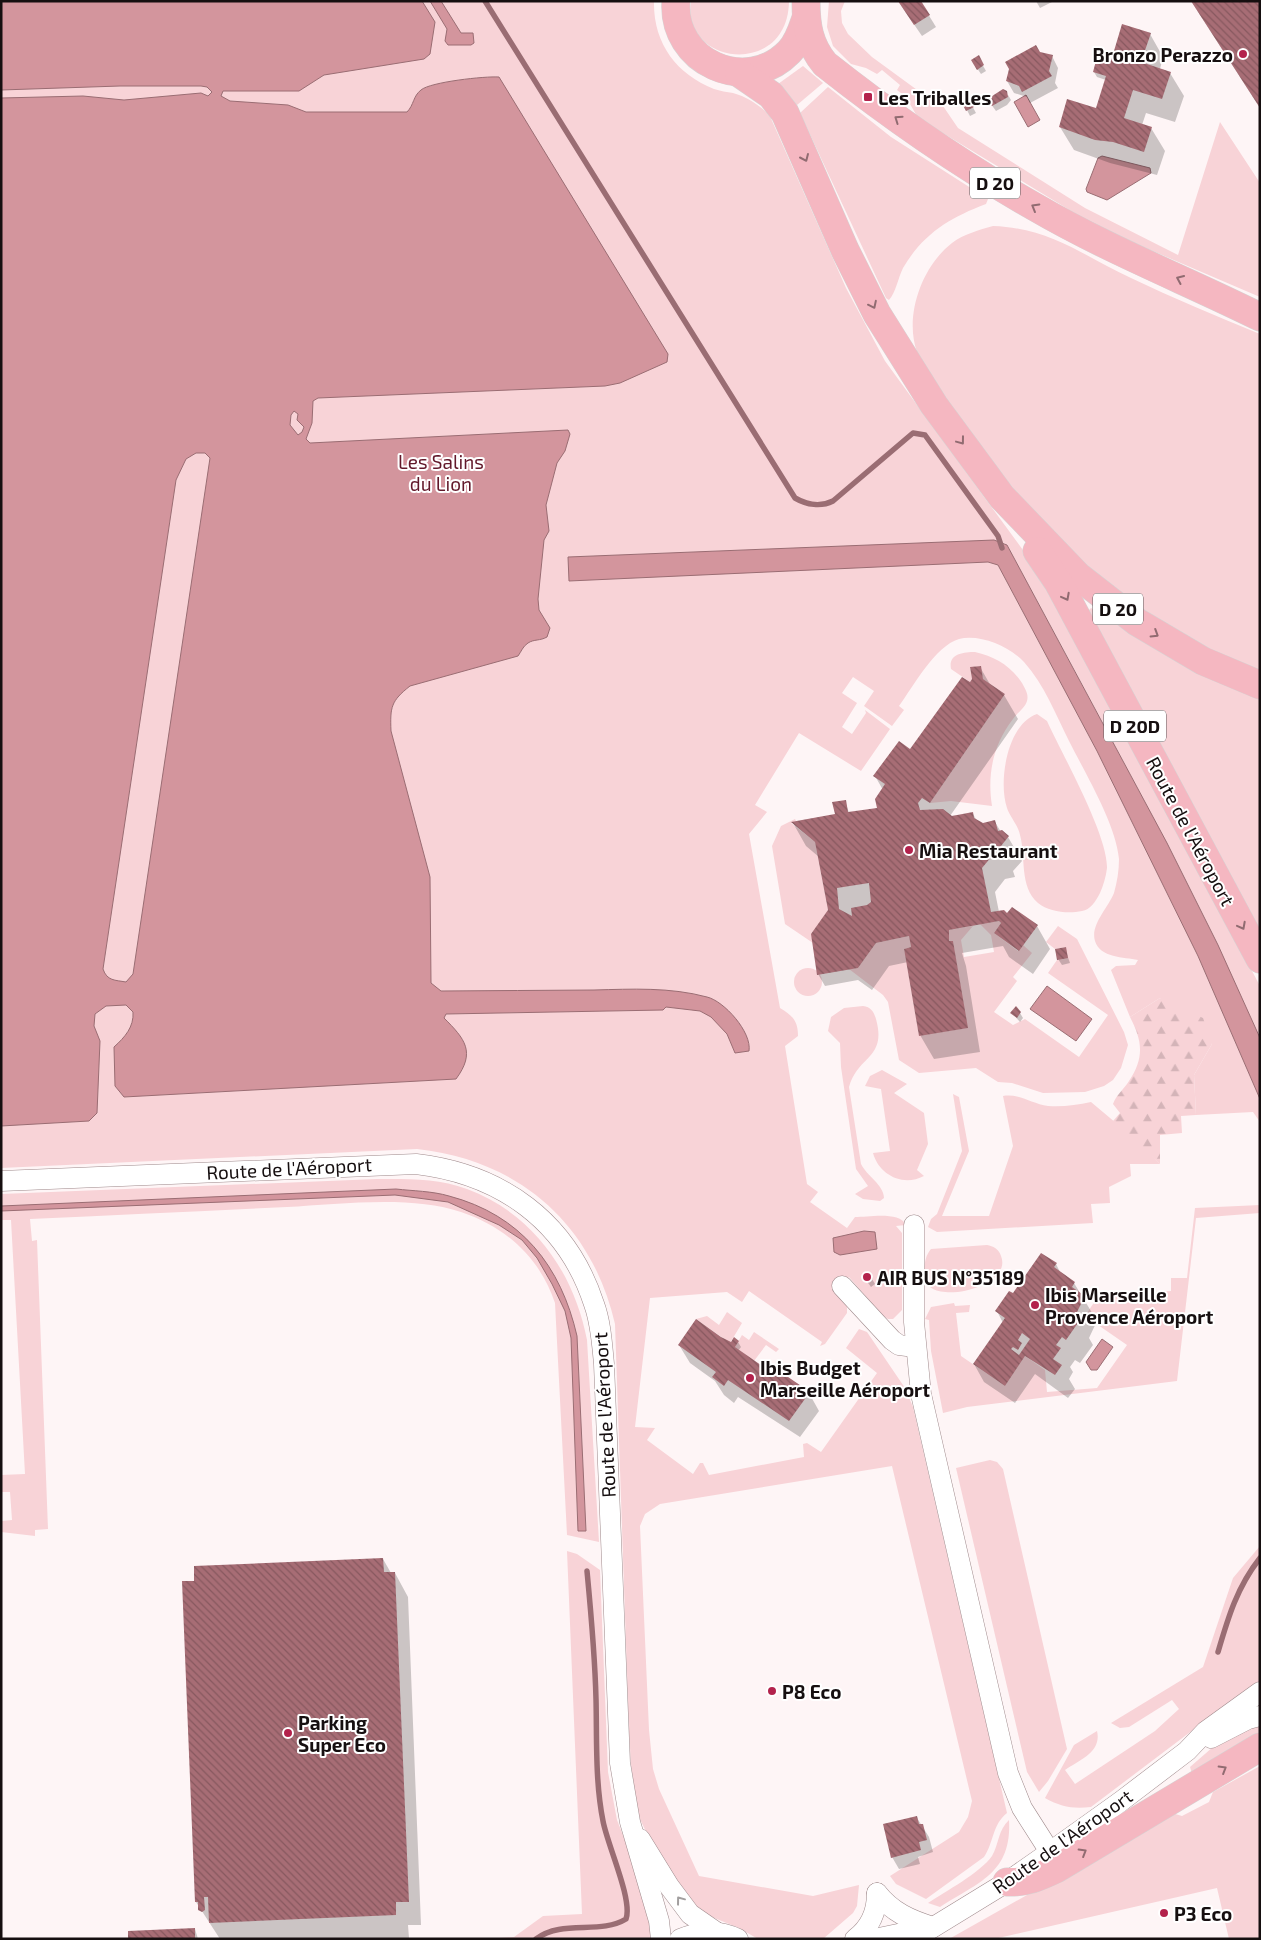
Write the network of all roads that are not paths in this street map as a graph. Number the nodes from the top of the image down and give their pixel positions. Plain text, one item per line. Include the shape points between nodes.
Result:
1 (676, 1) edge
2 (806, 10) edge
3 (738, 73) junction
4 (1225, 300) junction
5 (1260, 310) edge
6 (1260, 317) edge
7 (1002, 497) junction
8 (1260, 685) edge
9 (1260, 959) edge
10 (1, 1181) edge
11 (914, 1225) dead end
12 (842, 1286) dead end
13 (915, 1347) junction
14 (1260, 1692) edge
15 (1260, 1716) edge
16 (1260, 1747) edge
17 (1187, 1751) junction
18 (630, 1822) junction
19 (1050, 1852) junction
20 (1007, 1882) junction
21 (933, 1927) junction
22 (716, 1932) junction
23 (661, 1939) edge
24 (680, 1939) edge
25 (738, 1939) edge
26 (855, 1939) edge
27 (874, 1939) edge
28 (914, 1939) edge

1 - 3 main road via 679,30 689,47 702,60
2 - 3 main road via 800,36 790,52 775,64 757,71
4 -> 2 main road, D 20 via 1128,256 1044,212 950,155 825,64 812,44
3 -> 7 main road, D 20 via 771,95 785,113 877,314 934,405
4 - 5 main road, D 20
4 - 6 main road, D 20
7 -> 8 main road, D 20 via 1078,576 1137,622 1203,661
7 -> 9 main road, Route de l'Aéroport / D 20D via 1058,582
10 - 18 street, Route de l'Aéroport via 416,1164 460,1171 483,1180 518,1199 551,1227 584,1276 601,1332 620,1763
11 - 13 street
12 - 13 street via 892,1340 899,1345
13 - 19 street via 923,1402 1008,1773 1022,1808
14 - 17 street, Route de l'Aéroport via 1206,1731
15 - 17 street, Route de l'Aéroport
20 -> 16 main road via 1037,1879
17 - 19 street, Route de l'Aéroport
22 -> 18 street, Route de l'Aéroport via 690,1914
18 - 23 street, Route de l'Aéroport via 659,1921
19 - 20 street, Route de l'Aéroport
20 - 21 street, Route de l'Aéroport
21 - 26 street via 906,1918 877,1893 872,1916
21 - 27 street, Route de l'Aéroport
21 - 28 street, Route de l'Aéroport
22 - 24 street via 696,1933
22 - 25 street

